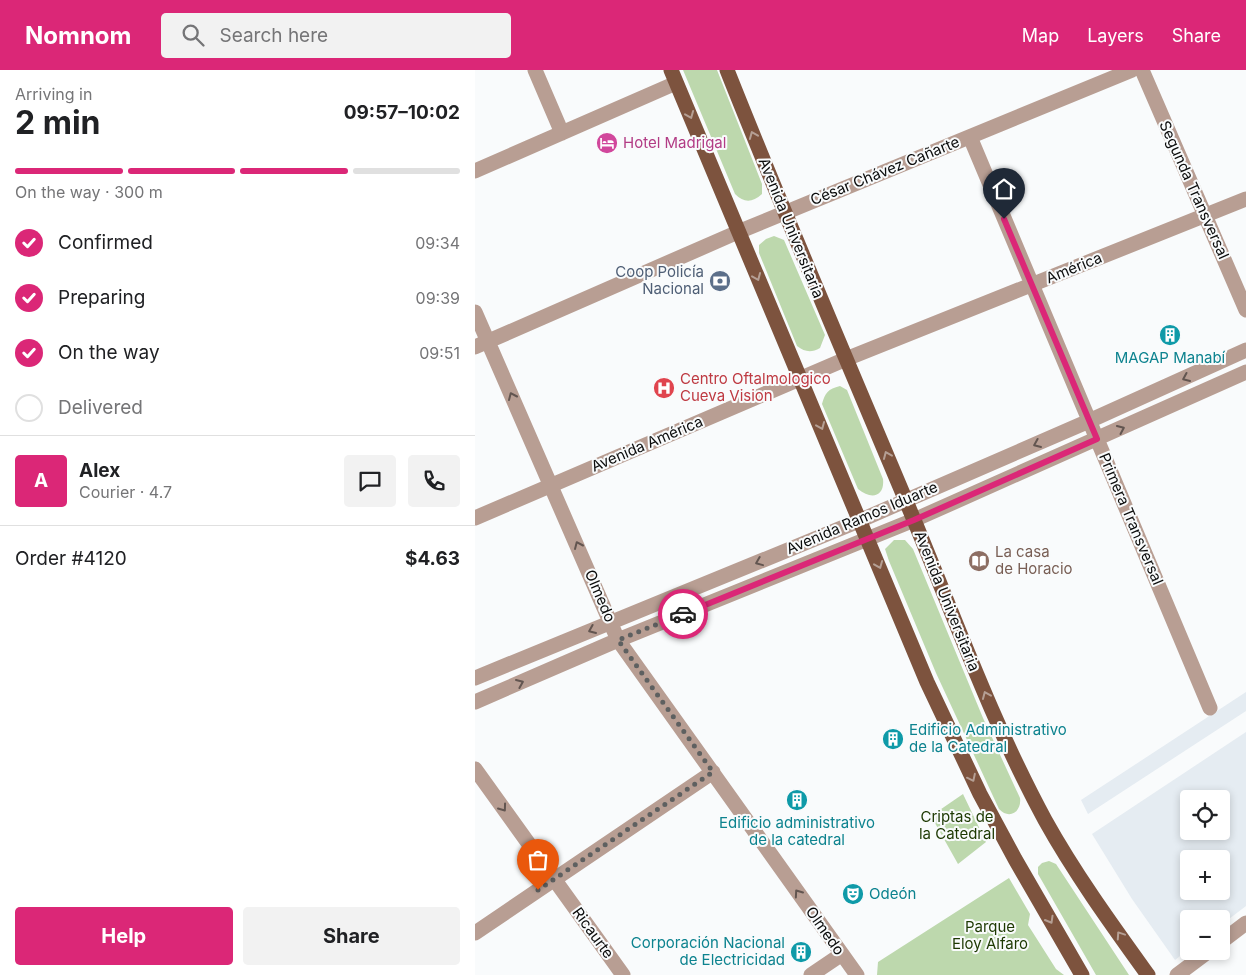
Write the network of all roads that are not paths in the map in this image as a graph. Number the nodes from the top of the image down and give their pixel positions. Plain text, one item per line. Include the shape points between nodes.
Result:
1 (535, 70) edge
2 (727, 70) edge
3 (1132, 70) edge
4 (1141, 70) edge
5 (674, 76) edge
6 (562, 133) junction
7 (969, 137) junction
8 (475, 171) edge
9 (1246, 199) edge
10 (784, 213) junction
11 (1205, 216) junction
12 (738, 232) junction
13 (1032, 285) junction
14 (1246, 310) edge
15 (475, 312) edge
16 (481, 344) edge
17 (1246, 350) edge
18 (846, 360) junction
19 (1246, 372) edge
20 (800, 378) junction
21 (1089, 421) junction
22 (1097, 439) junction
23 (551, 485) junction
24 (905, 500) junction
25 (475, 518) edge
26 (861, 520) junction
27 (914, 520) junction
28 (868, 539) junction
29 (611, 622) junction
30 (618, 640) junction
31 (475, 678) edge
32 (475, 702) edge
33 (1210, 708) dead end
34 (475, 768) edge
35 (713, 772) junction
36 (554, 880) junction
37 (1246, 923) edge
38 (475, 933) edge
39 (1230, 935) edge
40 (842, 954) junction
41 (1197, 960) edge
42 (854, 974) edge
43 (623, 975) edge
44 (811, 975) edge
45 (1082, 975) edge
46 (1148, 975) edge
47 (1177, 975) edge

1 - 6 street
10 -> 2 main road, Avenida Universitaria
3 - 7 street, César Chávez Cañarte
4 - 11 street, Segunda Transversal
5 - 6 street
5 -> 12 main road
6 - 8 street
7 - 10 street, César Chávez Cañarte
7 - 13 street, Primera Transversal
9 - 11 street, América
10 - 12 street, César Chávez Cañarte
10 - 18 main road, Avenida Universitaria
11 - 13 street, América
11 - 14 street, Segunda Transversal
12 - 16 street, César Chávez Cañarte
12 -> 20 main road
13 - 18 street, América
13 - 21 street, Primera Transversal
15 - 16 street, Olmedo
23 -> 16 street, Olmedo
17 -> 21 street, Avenida Ramos Iduarte
18 - 20 street, Avenida América
24 -> 18 main road, Avenida Universitaria
22 -> 19 street, Avenida Ramos Iduarte
20 - 23 street, Avenida América
20 -> 26 main road
21 - 22 street, Primera Transversal
21 -> 24 street, Avenida Ramos Iduarte
22 - 27 street, Avenida Ramos Iduarte
22 - 33 street, Primera Transversal
23 - 25 street, Avenida América
29 -> 23 street, Olmedo
24 - 26 street, Avenida Ramos Iduarte
24 - 27 main road, Avenida Universitaria
26 - 28 main road
26 -> 29 street, Avenida Ramos Iduarte
27 - 28 street, Avenida Ramos Iduarte
46 -> 27 main road, Avenida Universitaria via 1071,864 1031,792 985,694
28 - 30 street, Avenida Ramos Iduarte
28 -> 45 main road via 954,740 1015,859
29 - 30 street, Olmedo
29 -> 31 street, Avenida Ramos Iduarte
32 -> 30 street, Avenida Ramos Iduarte
30 - 35 street, Olmedo
34 -> 36 street, Ricaurte
35 - 36 street
40 -> 35 street, Olmedo
36 - 38 street
36 - 43 street, Ricaurte
37 - 39 street
40 - 42 street, Olmedo
40 - 44 street
41 - 47 street

